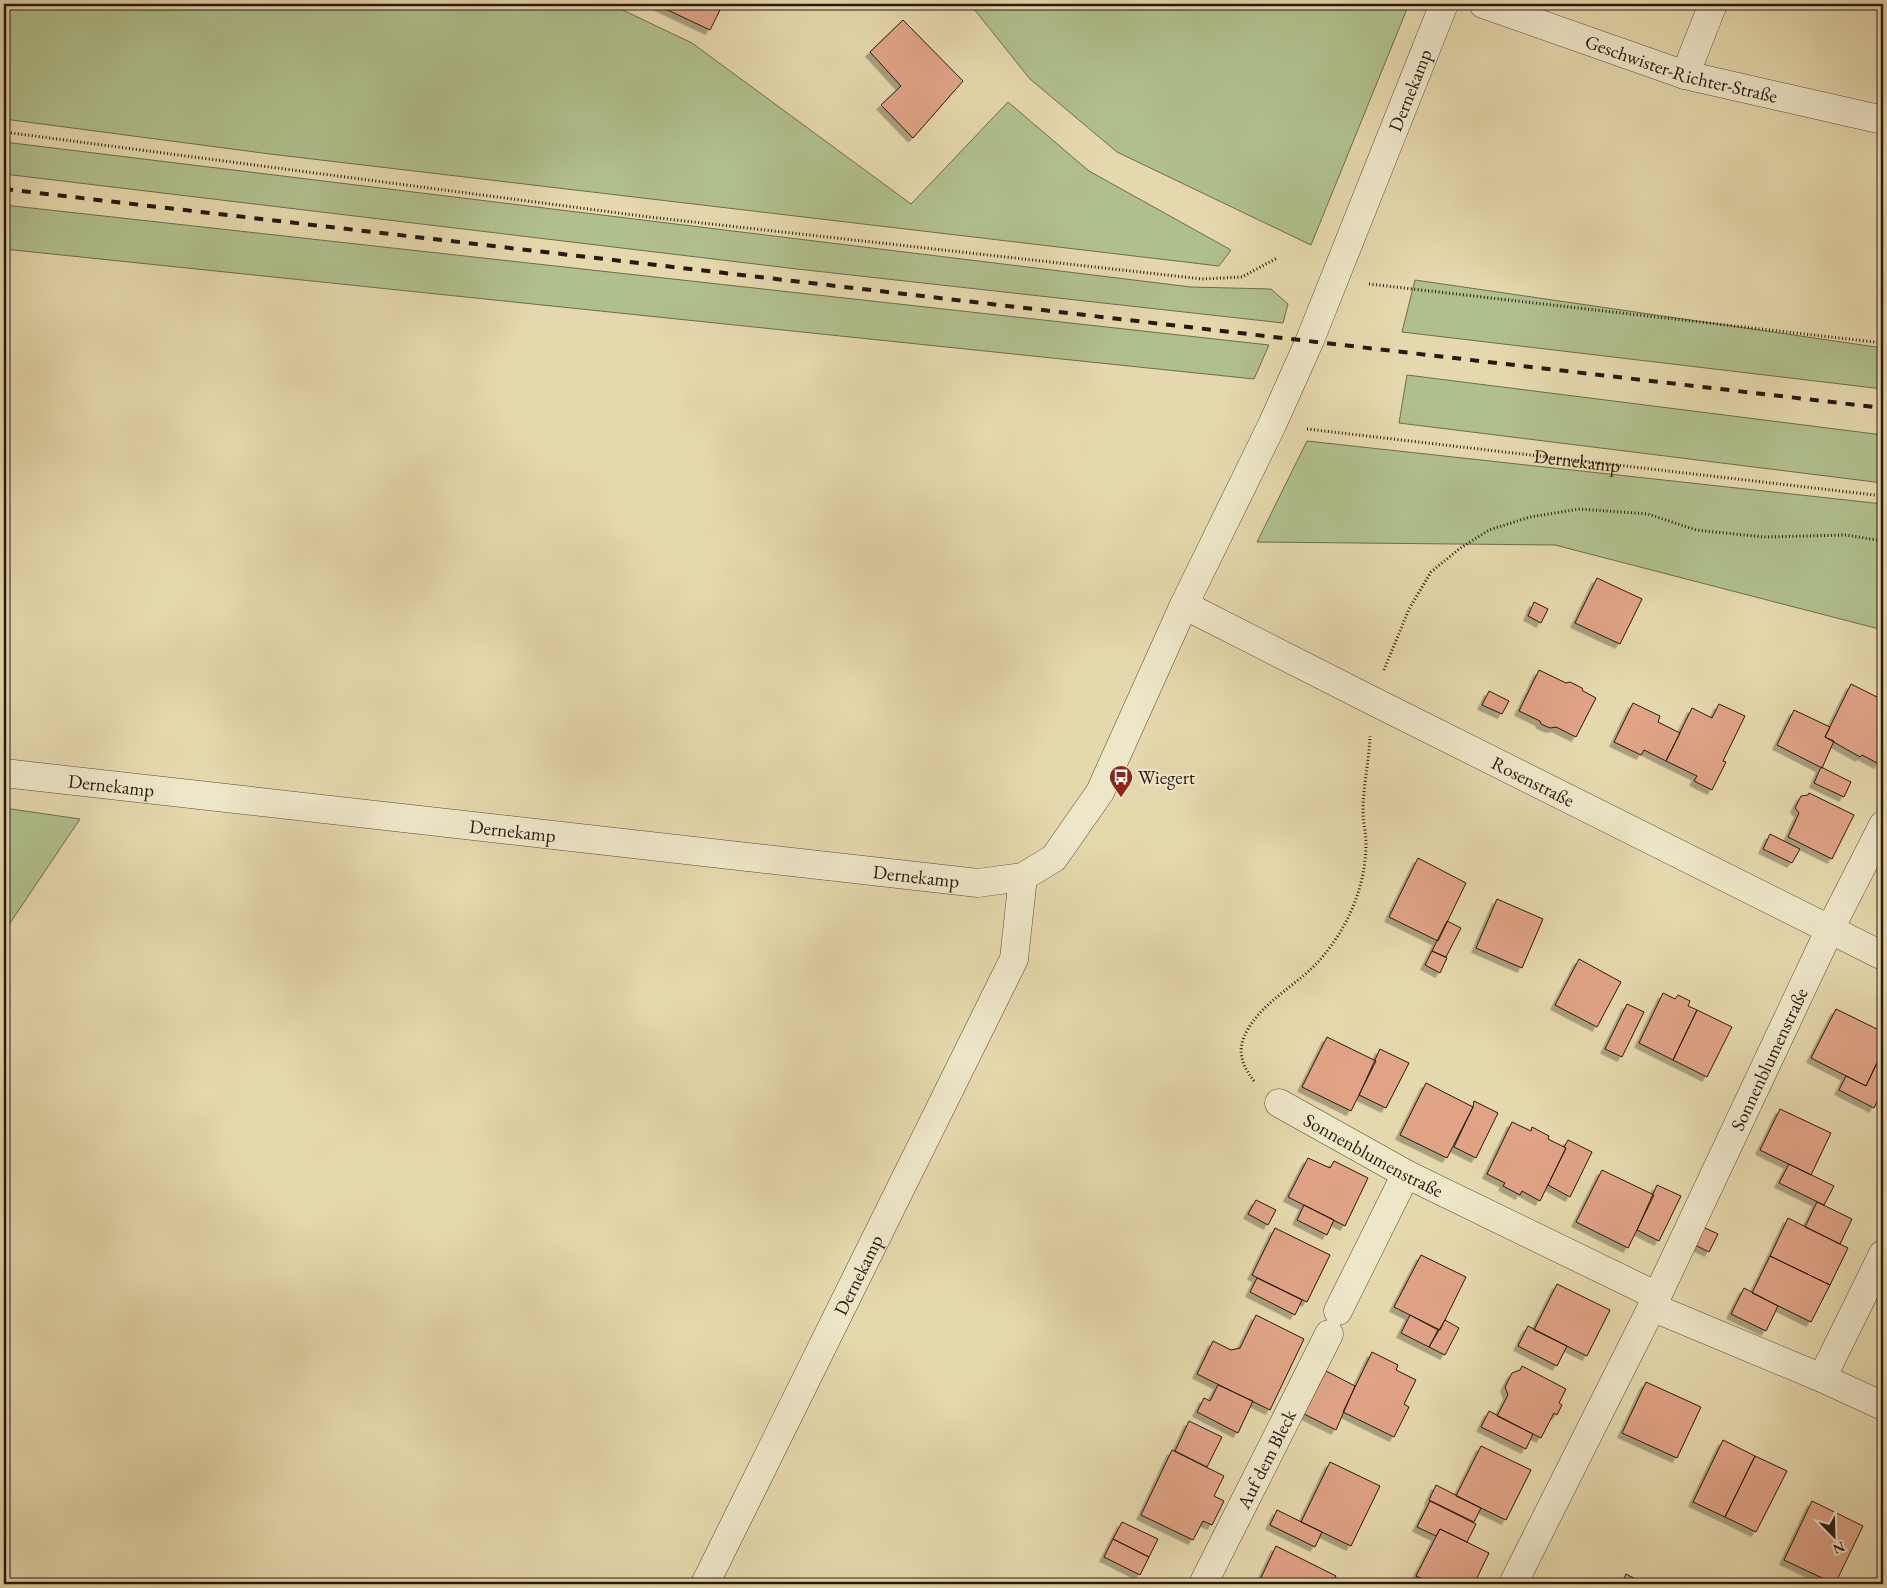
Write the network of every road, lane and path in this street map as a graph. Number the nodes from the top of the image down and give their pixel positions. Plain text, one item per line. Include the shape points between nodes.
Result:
1 (1444, 4) edge
2 (1483, 4) edge
3 (1712, 4) edge
4 (1685, 75) junction
5 (1883, 120) edge
6 (4, 132) edge
7 (1277, 258) dead end
8 (1334, 280) junction
9 (1883, 343) edge
10 (1272, 425) junction
11 (1883, 496) edge
12 (1883, 542) edge
13 (1184, 605) junction
14 (1371, 700) junction
15 (4, 773) edge
16 (1883, 825) edge
17 (1024, 878) junction
18 (1830, 929) junction
19 (1883, 956) edge
20 (1279, 1103) joint
21 (1406, 1174) junction
22 (1883, 1254) edge
23 (1655, 1302) junction
24 (1822, 1378) junction
25 (1883, 1406) edge
26 (705, 1584) edge
27 (1203, 1584) edge
28 (1513, 1584) edge

1 - 8 street, Dernekamp
2 - 4 street, Geschwister-Richter-Straße
3 - 4 street
4 - 5 street, Geschwister-Richter-Straße
6 - 7 path via 649,216 1202,279 1242,276
8 - 9 path
8 - 10 street, Dernekamp
10 - 11 path, Dernekamp
10 - 13 street, Dernekamp
12 - 14 path via 1846,535 1764,537 1705,531 1648,514 1580,509 1522,519 1489,530 1431,572 1409,609
13 - 14 street, Rosenstraße
13 - 17 street, Dernekamp via 1100,792 1054,858
14 - 18 street, Rosenstraße
14 - 20 path via 1363,814 1365,865 1360,888 1351,911 1324,956 1260,1012 1247,1030 1240,1052 1245,1069 1259,1087
15 - 17 street, Dernekamp via 978,883
16 - 18 street, Sonnenblumenstraße
17 - 26 street, Dernekamp via 1014,959
18 - 19 street, Rosenstraße
18 - 23 street, Sonnenblumenstraße
20 - 21 street, Sonnenblumenstraße
21 - 23 street, Sonnenblumenstraße
21 - 27 street, Auf dem Bleck
22 - 24 street
23 - 24 street, Sonnenblumenstraße
23 - 28 street, Sonnenblumenstraße
24 - 25 street, Sonnenblumenstraße

